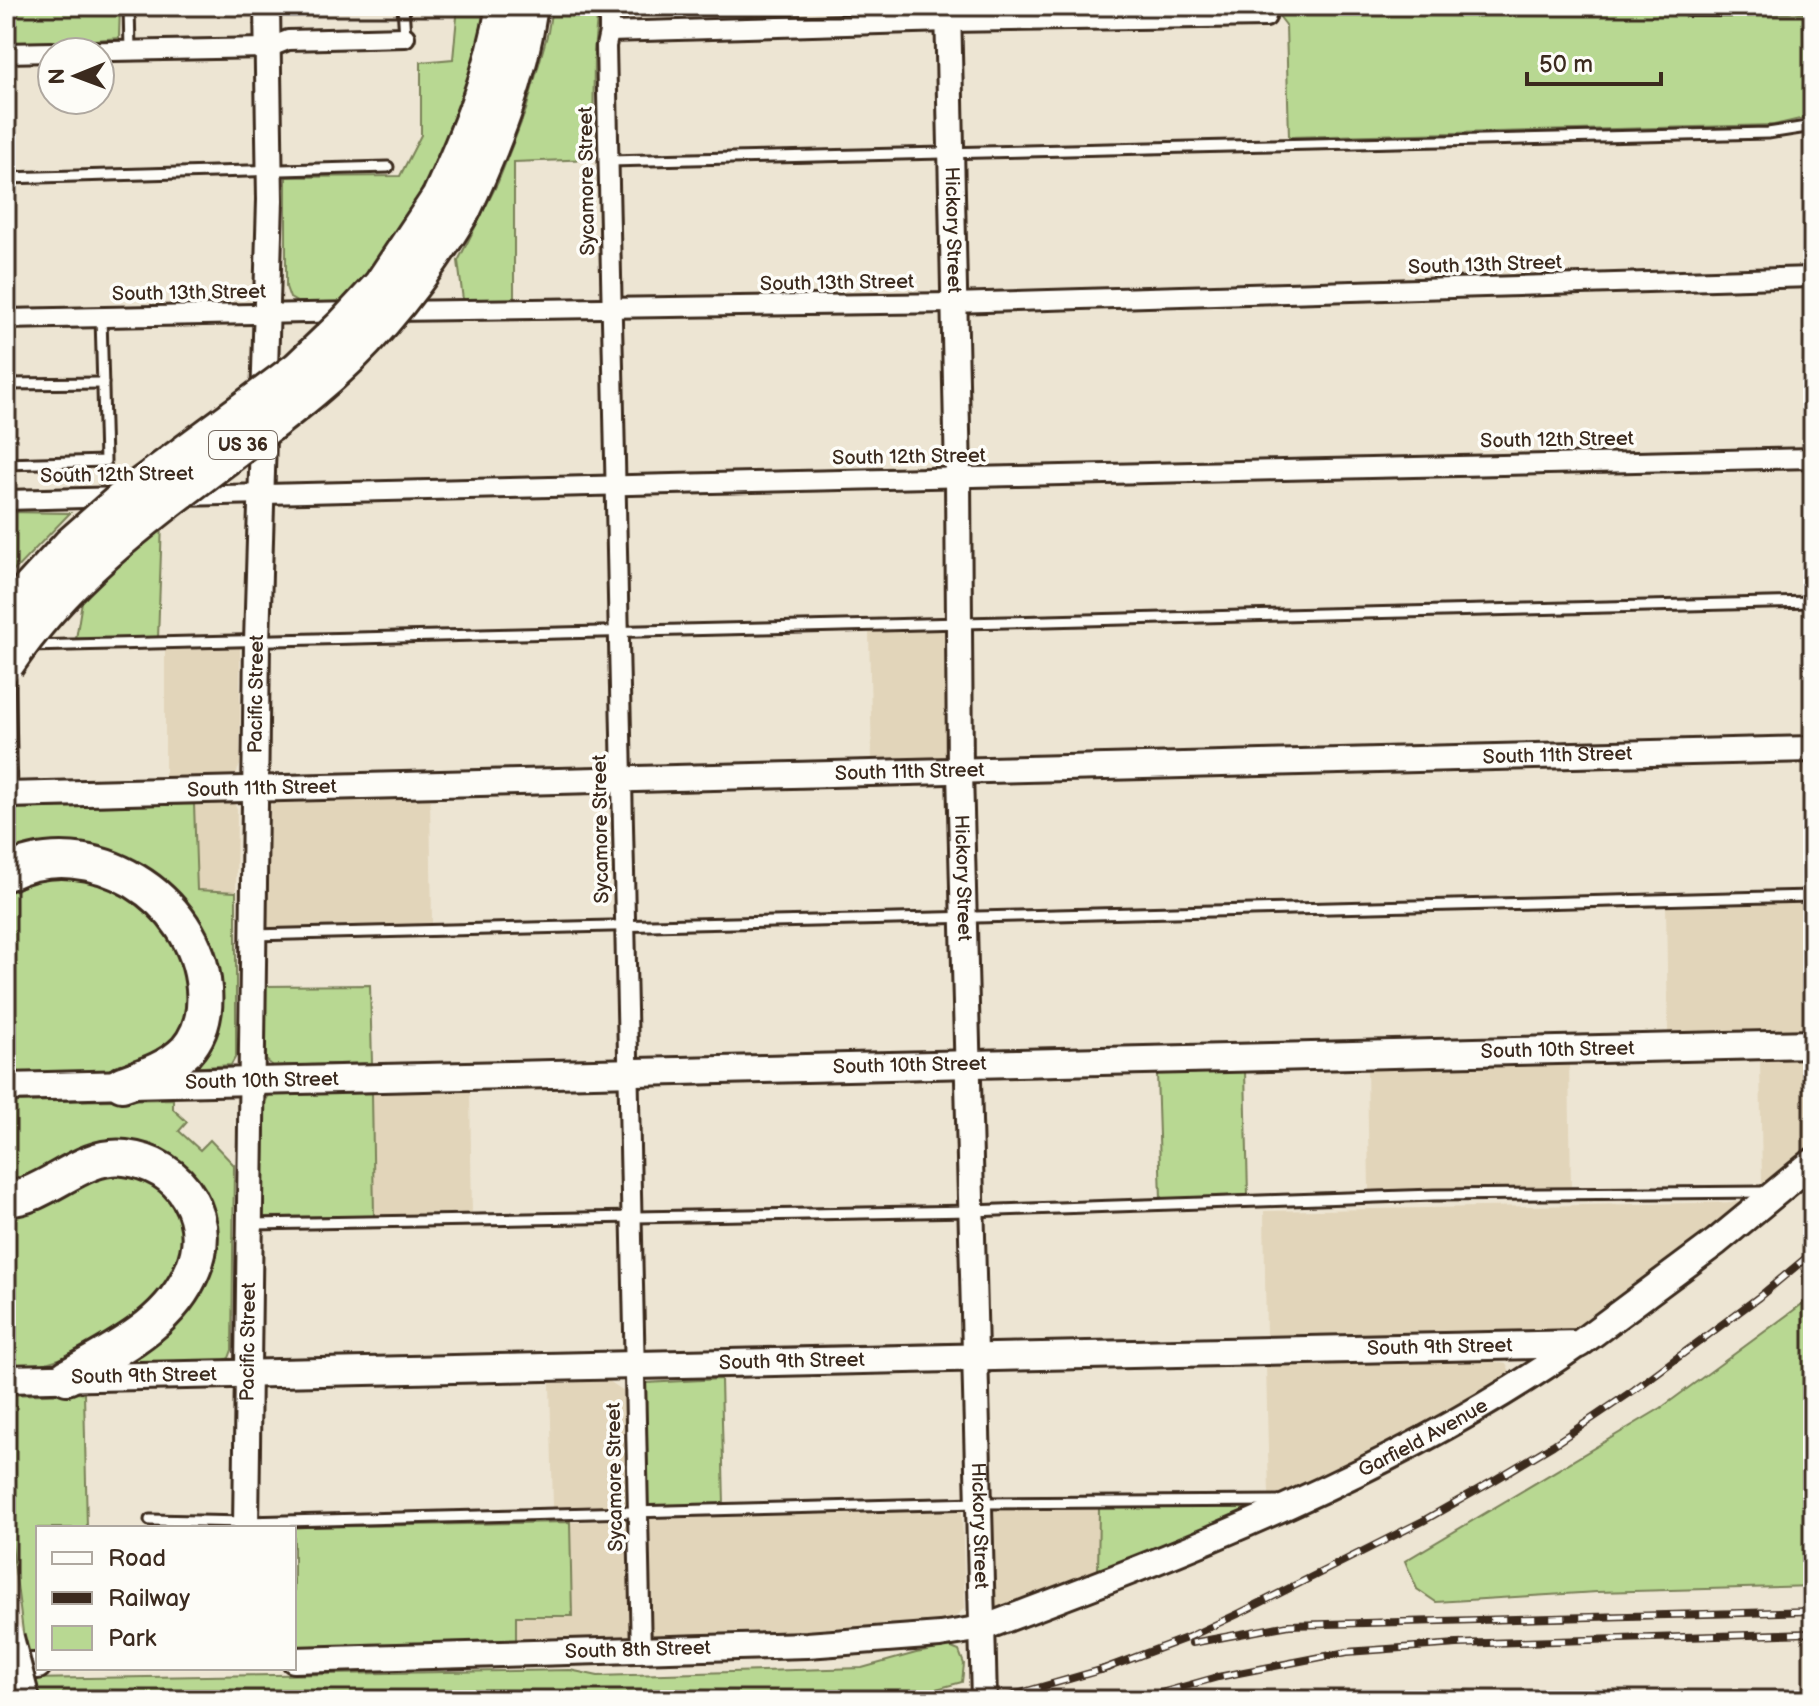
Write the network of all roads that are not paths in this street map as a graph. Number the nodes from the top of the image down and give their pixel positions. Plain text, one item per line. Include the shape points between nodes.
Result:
1 (129, 6) edge
2 (267, 6) edge
3 (403, 6) edge
4 (504, 6) edge
5 (530, 6) edge
6 (609, 6) edge
7 (1737, 6) edge
8 (1690, 7) edge
9 (948, 14) edge
10 (1266, 17) dead end
11 (609, 32) junction
12 (405, 37) joint
13 (268, 48) junction
14 (116, 50) edge
15 (130, 50) junction
16 (36, 52) edge
17 (6, 53) edge
18 (1813, 126) edge
19 (951, 153) junction
20 (609, 161) junction
21 (388, 167) dead end
22 (270, 169) junction
23 (6, 178) edge
24 (451, 204) junction
25 (1813, 277) edge
26 (953, 303) junction
27 (611, 308) junction
28 (267, 313) junction
29 (101, 317) junction
30 (6, 319) edge
31 (103, 383) junction
32 (6, 384) edge
33 (1813, 458) edge
34 (6, 464) edge
35 (958, 477) junction
36 (616, 486) junction
37 (262, 494) junction
38 (6, 500) edge
39 (6, 575) edge
40 (1813, 602) edge
41 (958, 623) junction
42 (620, 633) junction
43 (7, 642) edge
44 (257, 642) junction
45 (1813, 749) edge
46 (960, 772) junction
47 (622, 778) junction
48 (256, 788) junction
49 (9, 794) edge
50 (6, 873) edge
51 (1813, 896) edge
52 (964, 919) junction
53 (625, 925) junction
54 (253, 935) junction
55 (1813, 1044) edge
56 (968, 1065) junction
57 (630, 1073) junction
58 (253, 1082) junction
59 (122, 1084) junction
60 (6, 1087) edge
61 (1813, 1162) edge
62 (1777, 1192) junction
63 (6, 1199) edge
64 (971, 1211) junction
65 (632, 1216) junction
66 (252, 1224) junction
67 (1579, 1344) junction
68 (975, 1357) junction
69 (634, 1364) junction
70 (248, 1373) junction
71 (67, 1377) junction
72 (6, 1379) edge
73 (1297, 1501) junction
74 (978, 1503) junction
75 (638, 1513) junction
76 (150, 1520) dead end
77 (246, 1525) edge
78 (983, 1628) junction
79 (6, 1638) edge
80 (641, 1652) junction
81 (6, 1656) edge
82 (296, 1660) edge
83 (6, 1666) edge
84 (36, 1666) edge
85 (13, 1700) edge
86 (22, 1700) edge
87 (984, 1700) edge

1 - 15 lane
2 - 13 street, Pacific Street
3 - 12 lane
4 - 24 highway, US 36
5 - 24 highway, US 36 via 492,148
6 - 11 street, Sycamore Street
7 - 8 street
9 - 10 street
9 - 11 street
9 - 19 street, Hickory Street
11 - 20 street, Sycamore Street
12 - 13 street via 288,40
13 - 15 street
13 - 22 street, Pacific Street
14 - 15 street
16 - 17 street
18 - 19 lane via 1768,133
19 - 20 lane
19 - 26 street, Hickory Street
20 - 27 street, Sycamore Street
21 - 22 lane
22 - 23 lane
22 - 28 street, Pacific Street
24 - 43 highway, US 36, bridge via 298,369 120,501 70,545 23,596
25 - 26 street, South 13th Street
26 - 27 street, South 13th Street
26 - 35 street, Hickory Street
27 - 28 street, South 13th Street
27 - 36 street, Sycamore Street
28 - 29 street, South 13th Street
28 - 37 street, Pacific Street
29 - 30 street, South 13th Street
29 - 31 lane
31 - 32 lane
31 - 34 lane via 105,461
33 - 35 street, South 12th Street
35 - 36 street, South 12th Street
35 - 41 street, Hickory Street
36 - 37 street, South 12th Street
36 - 42 street, Sycamore Street
37 - 38 street, South 12th Street
37 - 44 street, Pacific Street
39 - 43 lane
40 - 41 lane
41 - 42 lane
41 - 46 street, Hickory Street
42 - 44 lane
42 - 47 street, Sycamore Street
43 - 44 lane
43 - 49 lane
44 - 48 street, Pacific Street
45 - 46 street, South 11th Street
46 - 47 street, South 11th Street
46 - 52 street, Hickory Street
47 - 48 street, South 11th Street
47 - 53 street, Sycamore Street
48 - 49 street, South 11th Street
48 - 54 street, Pacific Street
50 - 59 highway via 50,860 113,869 166,905 191,942 206,1004 196,1038 174,1062
51 - 52 lane
52 - 53 lane
52 - 56 street, Hickory Street
53 - 54 lane
53 - 57 street, Sycamore Street
54 - 58 street, Pacific Street
55 - 56 main road, South 10th Street
56 - 57 main road, South 10th Street
56 - 64 street, Hickory Street
57 - 58 main road, South 10th Street
57 - 65 street, Sycamore Street
58 - 59 main road, South 10th Street
58 - 66 street, Pacific Street
59 - 60 main road, South 10th Street
61 - 62 main road, Garfield Avenue
62 - 64 lane via 1434,1195
62 - 67 main road, Garfield Avenue
63 - 71 highway via 32,1192 89,1162 122,1157 166,1173 179,1183 196,1212 197,1260 175,1304 151,1326
64 - 65 lane
64 - 68 street, Hickory Street
65 - 66 lane
65 - 69 street, Sycamore Street
66 - 70 street, Pacific Street
67 - 68 main road, South 9th Street
67 - 73 street, Garfield Avenue via 1528,1380 1392,1456
68 - 69 main road, South 9th Street
68 - 74 street, Hickory Street
69 - 70 main road, South 9th Street
69 - 75 street, Sycamore Street
70 - 71 main road, South 9th Street
70 - 77 street, Pacific Street
71 - 72 main road, South 9th Street
73 - 74 lane
73 - 78 street, Garfield Avenue via 1230,1533
74 - 75 lane
74 - 78 street, Hickory Street
75 - 77 lane
75 - 80 street, Sycamore Street
76 - 77 lane
78 - 80 street, South 8th Street via 822,1644
78 - 87 street, Hickory Street
79 - 86 highway, bridge
80 - 82 street, South 8th Street
81 - 85 highway
83 - 84 street

